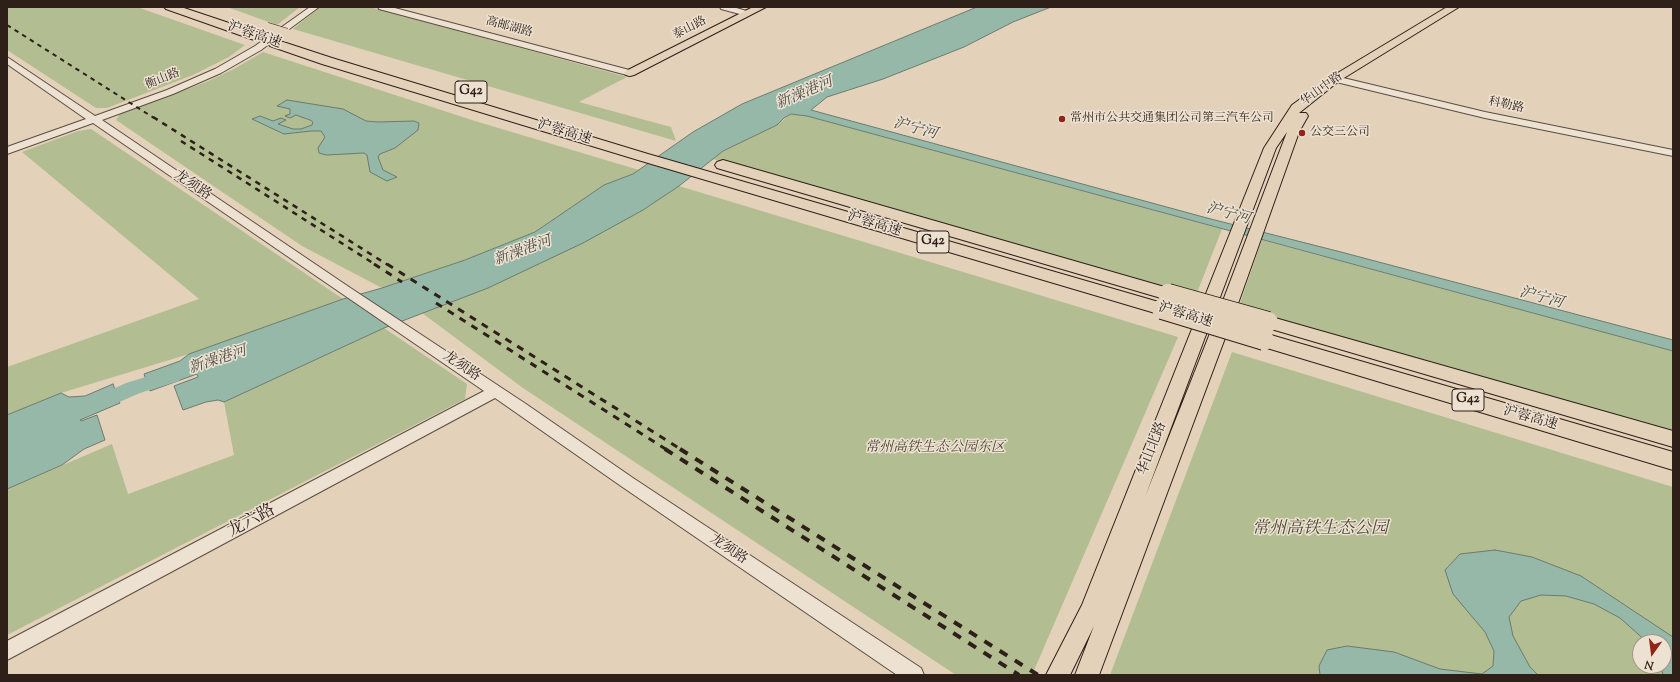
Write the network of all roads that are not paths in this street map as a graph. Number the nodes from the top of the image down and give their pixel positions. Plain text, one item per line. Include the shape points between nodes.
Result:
1 (170, 7) edge
2 (201, 7) edge
3 (309, 7) edge
4 (315, 7) edge
5 (382, 7) edge
6 (724, 7) edge
7 (761, 7) edge
8 (1454, 7) edge
9 (1461, 7) edge
10 (419, 9) dead end
11 (746, 11) edge
12 (407, 14) junction
13 (7, 60) edge
14 (626, 72) joint
15 (1340, 81) junction
16 (93, 119) junction
17 (582, 125) dead end
18 (656, 146) dead end
19 (7, 148) edge
20 (7, 151) edge
21 (1673, 153) edge
22 (711, 169) junction
23 (1247, 229) junction
24 (1266, 331) junction
25 (496, 392) junction
26 (1673, 439) edge
27 (1673, 461) edge
28 (7, 651) edge
29 (914, 675) edge
30 (1058, 675) edge
31 (1087, 675) edge

1 - 22 highway, 沪蓉高速 / G42 via 327,61 643,157
2 - 17 highway, 沪蓉高速 / G42, bridge
3 - 16 street, 衡山路 via 251,49 225,64
4 - 16 street, 衡山路 via 258,48 218,71 170,92
5 - 12 street, 高邮湖路
6 - 11 street
7 - 11 main road, 泰山路
8 - 15 main road, 华山中路
9 - 15 main road, 华山中路
10 - 12 street
11 - 14 main road, 泰山路
12 - 14 street, 高邮湖路
13 - 16 street, 龙须路
15 - 21 street, 科勒路
15 - 23 main road, 华山中路 via 1303,114
15 - 23 main road, 华山中路 via 1293,111 1270,148
16 - 19 street, 衡山路
16 - 20 street, 衡山路
16 - 25 street, 龙须路
18 - 22 highway, 沪蓉高速 / G42
22 - 24 highway, 沪蓉高速 / G42, bridge
23 - 30 main road, 华山北路 via 1092,607
23 - 31 main road, 华山北路 via 1232,298
24 - 26 highway, 沪蓉高速 / G42
24 - 27 highway, 沪蓉高速 / G42
25 - 28 street, 龙六路
25 - 29 street, 龙须路

